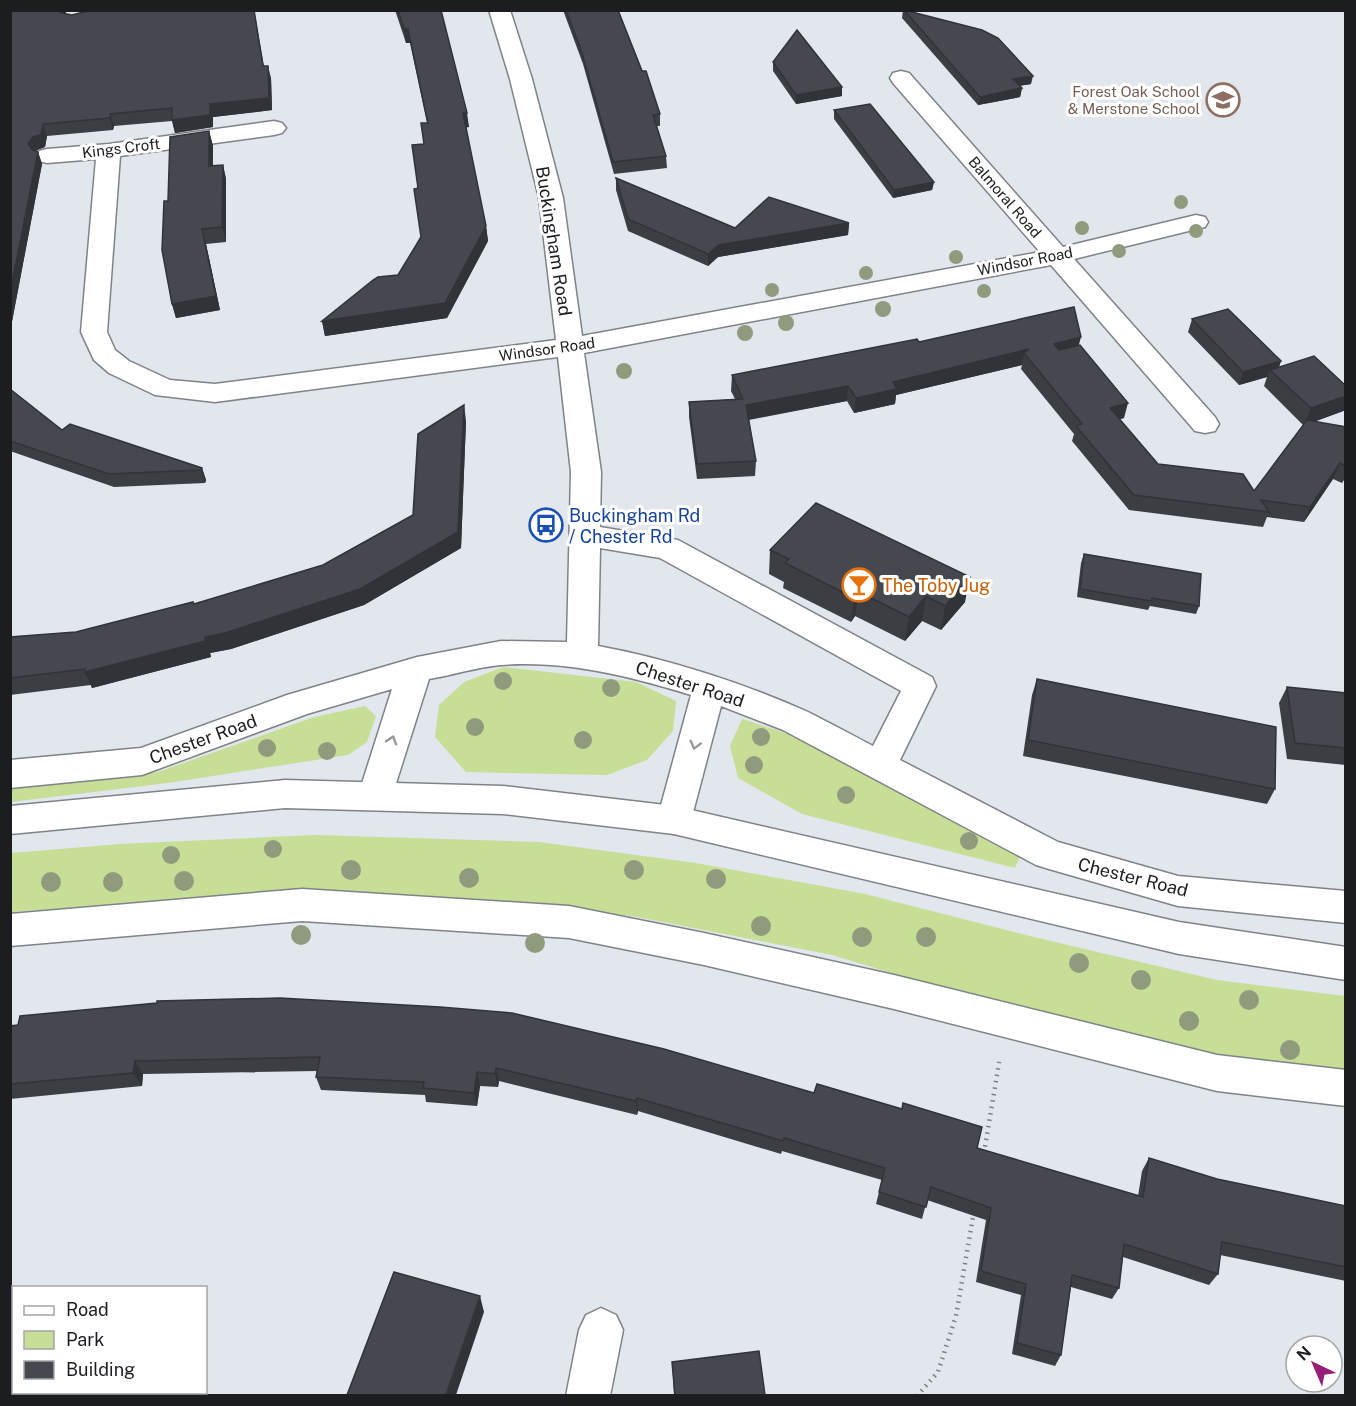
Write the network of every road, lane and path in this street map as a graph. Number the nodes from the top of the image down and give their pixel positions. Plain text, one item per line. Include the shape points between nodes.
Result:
1 (499, 10) edge
2 (901, 78) dead end
3 (274, 128) dead end
4 (109, 151) junction
5 (47, 156) dead end
6 (1196, 222) dead end
7 (1057, 256) junction
8 (569, 347) junction
9 (1205, 424) dead end
10 (585, 535) junction
11 (580, 655) junction
12 (417, 669) junction
13 (710, 688) junction
14 (881, 765) junction
15 (10, 774) edge
16 (375, 796) junction
17 (10, 820) edge
18 (674, 820) junction
19 (1346, 907) edge
20 (10, 930) edge
21 (1346, 964) edge
22 (1006, 1021) junction
23 (1346, 1088) edge
24 (982, 1162) edge
25 (974, 1210) edge
26 (602, 1330) dead end
27 (588, 1395) edge
28 (917, 1395) edge

1 - 8 street, Buckingham Road via 551,198
2 - 7 street, Balmoral Road
3 - 4 street, Kings Croft
4 - 5 street, Kings Croft
4 - 8 street, Windsor Road via 94,332 104,354 119,367 165,389 215,393
6 - 7 street, Windsor Road
7 - 8 street, Windsor Road
7 - 9 street, Balmoral Road
8 - 10 street, Buckingham Road via 586,472
10 - 11 street, Buckingham Road
10 - 14 street via 667,548 920,686
11 - 12 street, Chester Road via 501,653
11 - 13 street, Chester Road via 634,665
12 - 15 street, Chester Road via 299,704 142,761
16 -> 12 street
13 - 14 street, Chester Road via 795,720
13 -> 18 street
14 - 19 street, Chester Road via 1049,854 1178,891
16 - 17 street via 285,795
16 - 18 street via 503,800
18 - 21 street via 1179,938
20 - 22 street via 302,904 569,922 716,951
22 - 23 street via 1218,1073
22 - 24 path
25 - 28 path via 956,1316 938,1372
26 - 27 street

